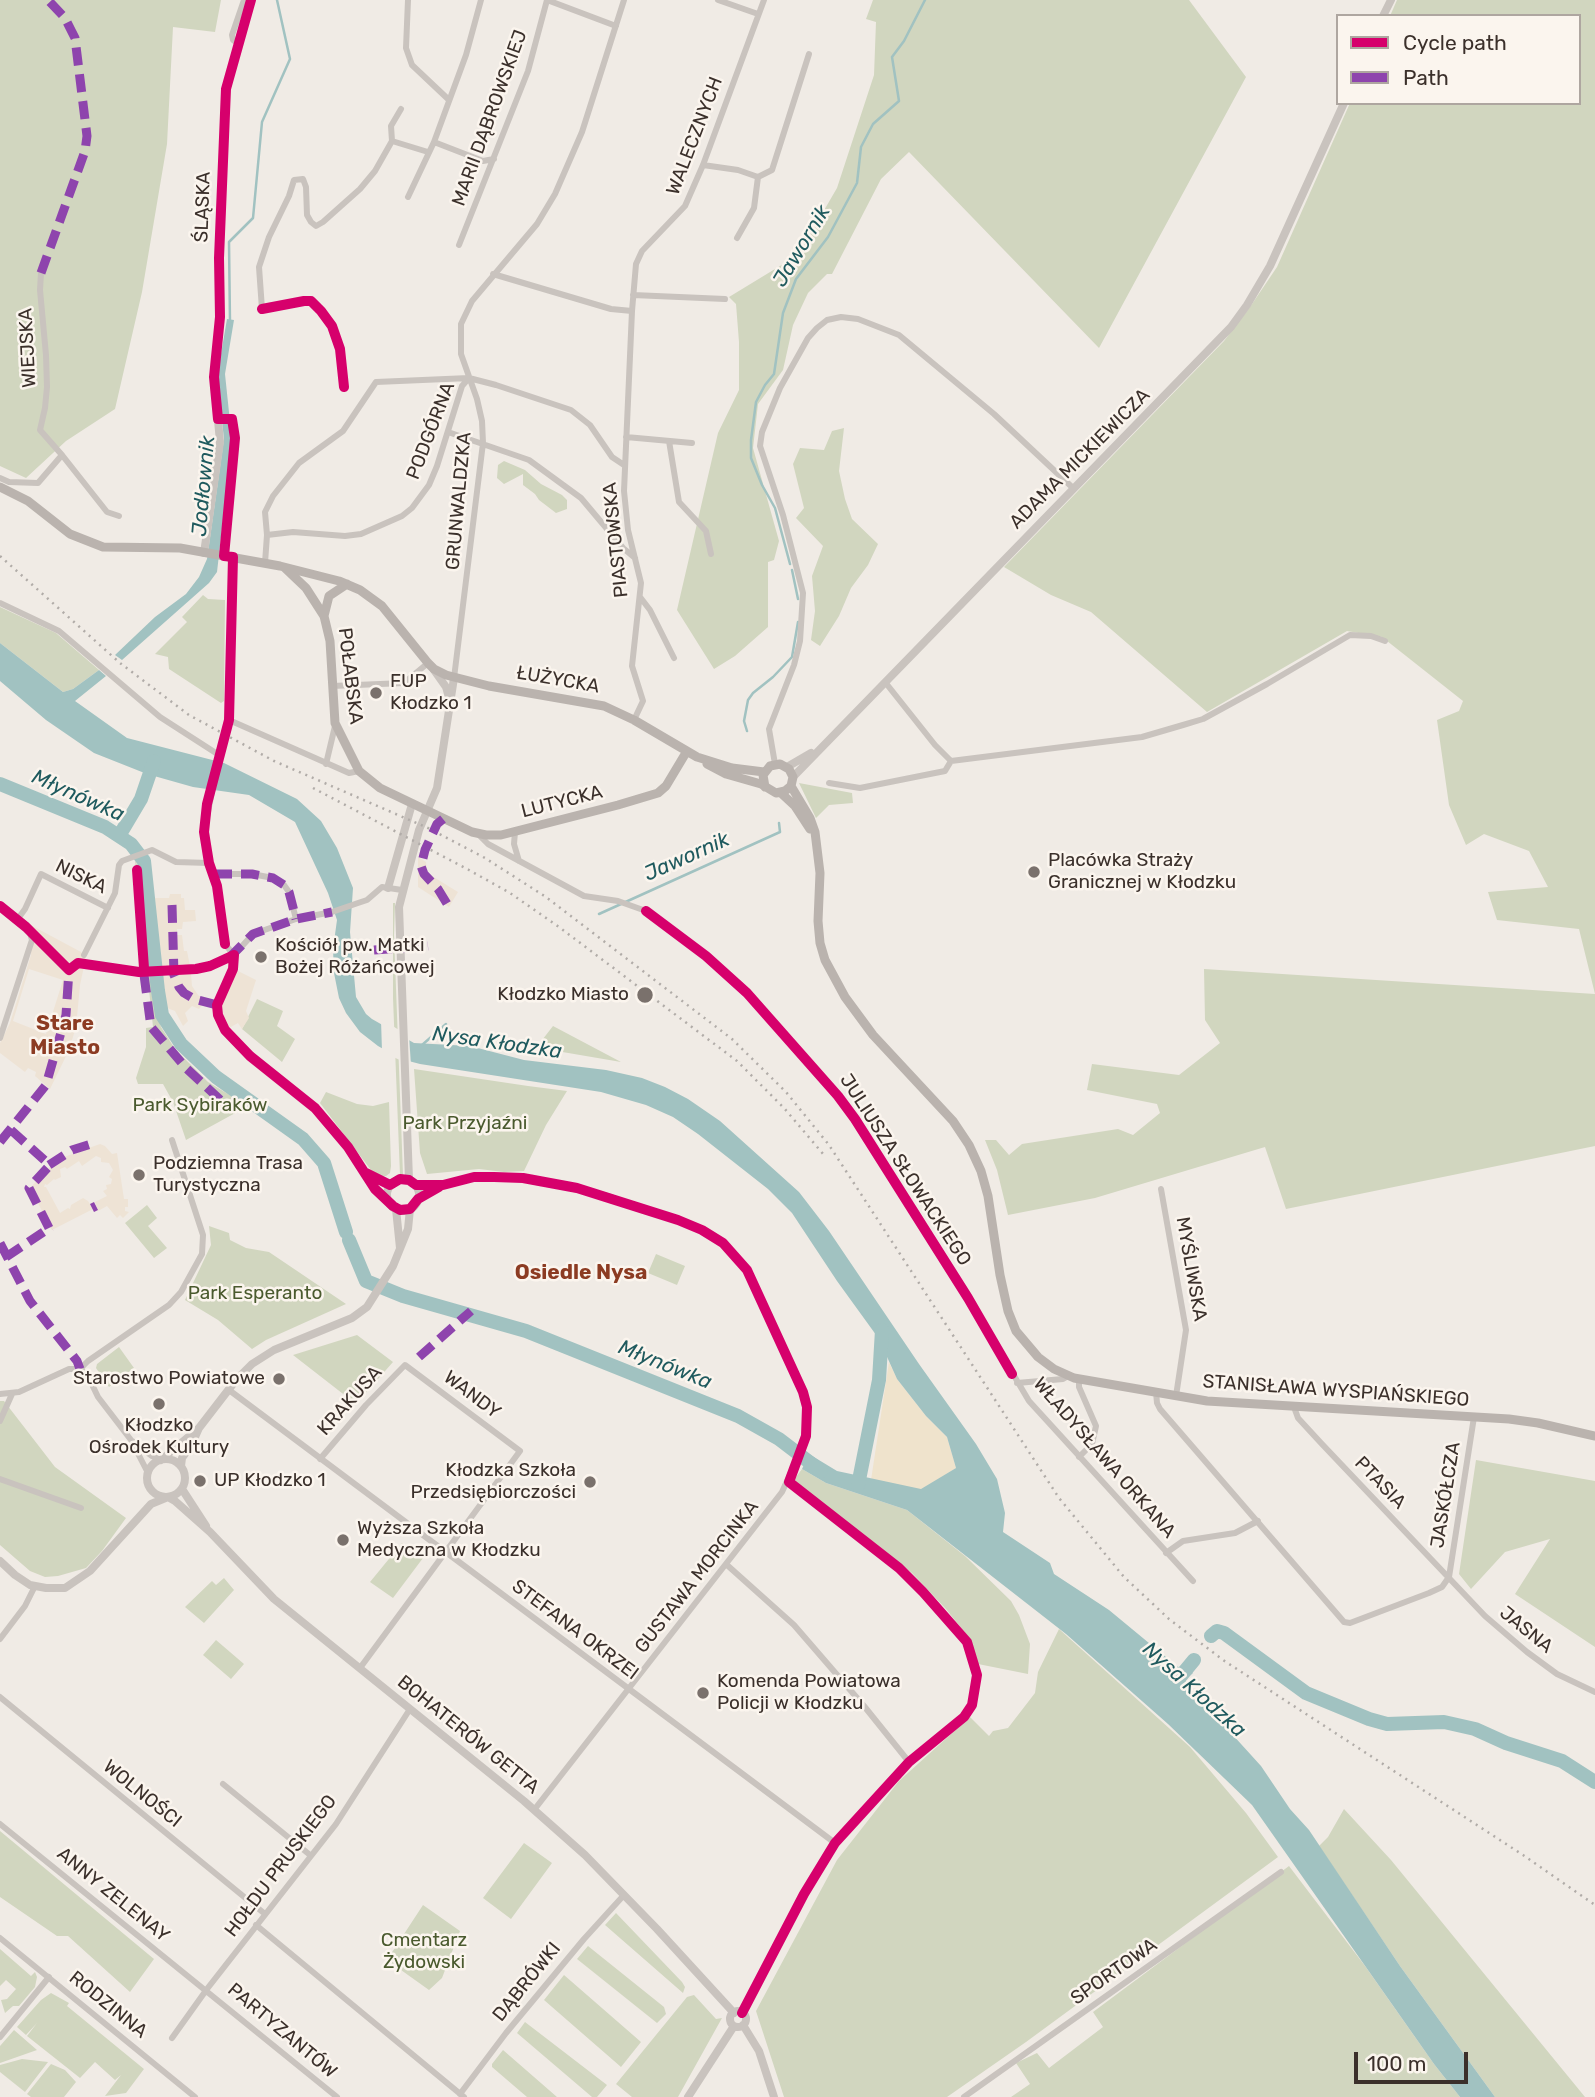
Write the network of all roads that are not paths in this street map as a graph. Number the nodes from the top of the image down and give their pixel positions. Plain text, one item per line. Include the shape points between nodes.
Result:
1 (244, 0) edge
2 (251, 0) edge
3 (408, 0) edge
4 (481, 0) edge
5 (547, 0) edge
6 (624, 0) edge
7 (718, 0) edge
8 (764, 0) edge
9 (758, 14) junction
10 (616, 26) junction
11 (239, 44) junction
12 (809, 54) dead end
13 (448, 99) junction
14 (1343, 105) edge
15 (401, 109) dead end
16 (392, 141) junction
17 (434, 142) junction
18 (428, 152) junction
19 (494, 159) junction
20 (703, 165) junction
21 (758, 177) junction
22 (408, 197) dead end
23 (737, 238) dead end
24 (459, 245) dead end
25 (41, 273) dead end
26 (493, 274) junction
27 (633, 295) junction
28 (725, 299) dead end
29 (262, 309) dead end
30 (632, 311) junction
31 (469, 378) junction
32 (448, 432) junction
33 (626, 437) junction
34 (669, 441) junction
35 (483, 443) junction
36 (692, 443) dead end
37 (62, 455) junction
38 (624, 465) junction
39 (0, 478) edge
40 (0, 487) edge
41 (1073, 488) junction
42 (119, 516) dead end
43 (267, 535) junction
44 (206, 553) junction
45 (711, 554) dead end
46 (233, 558) junction
47 (635, 558) junction
48 (265, 563) junction
49 (284, 567) junction
50 (347, 584) junction
51 (640, 597) junction
52 (0, 603) edge
53 (324, 616) junction
54 (1385, 641) dead end
55 (674, 658) dead end
56 (431, 666) junction
57 (454, 678) junction
58 (885, 682) junction
59 (332, 686) junction
60 (450, 701) junction
61 (229, 720) junction
62 (634, 720) junction
63 (335, 726) junction
64 (226, 730) tunnel mouth
65 (825, 743) junction
66 (687, 751) junction
67 (697, 757) junction
68 (951, 761) junction
69 (326, 764) junction
70 (775, 764) junction
71 (787, 767) junction
72 (359, 771) junction
73 (764, 772) junction
74 (792, 781) junction
75 (830, 783) dead end
76 (765, 787) junction
77 (780, 793) junction
78 (412, 804) junction
79 (427, 811) junction
80 (515, 832) junction
81 (479, 835) junction
82 (815, 837) junction
83 (519, 861) junction
84 (209, 863) junction
85 (214, 874) junction
86 (388, 888) junction
87 (402, 890) junction
88 (0, 906) edge
89 (108, 908) junction
90 (296, 919) junction
91 (17, 920) junction
92 (83, 955) dead end
93 (234, 955) junction
94 (0, 1038) edge
95 (172, 1140) dead end
96 (366, 1173) junction
97 (412, 1182) junction
98 (390, 1185) junction
99 (443, 1185) junction
100 (1161, 1189) dead end
101 (418, 1199) junction
102 (388, 1200) junction
103 (396, 1209) junction
104 (410, 1209) junction
105 (400, 1248) junction
106 (405, 1365) joint
107 (80, 1369) junction
108 (1068, 1376) junction
109 (1079, 1379) junction
110 (1017, 1383) junction
111 (229, 1390) junction
112 (1156, 1392) junction
113 (0, 1394) edge
114 (12, 1394) junction
115 (1176, 1396) junction
116 (1294, 1407) junction
117 (1474, 1417) junction
118 (0, 1422) edge
119 (199, 1429) junction
120 (1595, 1436) edge
121 (131, 1440) junction
122 (1079, 1457) junction
123 (320, 1459) junction
124 (161, 1460) junction
125 (181, 1466) junction
126 (148, 1473) junction
127 (0, 1479) edge
128 (789, 1482) junction
129 (150, 1488) junction
130 (182, 1489) junction
131 (168, 1497) junction
132 (148, 1507) junction
133 (81, 1508) dead end
134 (1258, 1521) junction
135 (209, 1532) junction
136 (446, 1552) junction
137 (1166, 1553) junction
138 (0, 1562) edge
139 (727, 1565) junction
140 (1448, 1577) junction
141 (1193, 1581) dead end
142 (35, 1586) junction
143 (0, 1639) edge
144 (360, 1668) junction
145 (628, 1690) junction
146 (1595, 1692) edge
147 (0, 1697) edge
148 (410, 1709) junction
149 (909, 1762) junction
150 (223, 1784) dead end
151 (534, 1810) junction
152 (0, 1824) edge
153 (835, 1843) junction
154 (310, 1855) junction
155 (1281, 1872) dead end
156 (624, 1895) junction
157 (265, 1914) junction
158 (256, 1925) junction
159 (0, 1938) edge
160 (49, 1977) junction
161 (207, 1989) junction
162 (738, 2013) junction
163 (738, 2025) junction
164 (0, 2037) edge
165 (172, 2038) dead end
166 (462, 2096) edge
167 (195, 2097) edge
168 (337, 2097) edge
169 (688, 2097) edge
170 (774, 2097) edge
171 (964, 2097) edge

1 - 11 street via 232,35
2 - 11 street, ŚLĄSKA
3 - 13 street via 406,48 412,65
4 - 13 street
5 - 10 street
5 - 19 street, MARII DĄBROWSKIEJ via 528,71
6 - 10 street, GRUNWALDZKA
7 - 9 street
8 - 9 street, WALECZNYCH
9 - 20 street, WALECZNYCH
10 - 26 street, GRUNWALDZKA via 582,132 559,184 537,223
11 - 44 street, ŚLĄSKA via 226,89 214,377 220,442
12 - 21 street via 772,170
13 - 17 street
14 - 41 street, ADAMA MICKIEWICZA via 1266,273 1239,316
15 - 16 street via 391,126
16 - 18 street
16 - 29 street via 360,189 316,226 307,215 303,179 294,180 259,267
17 - 18 street
17 - 19 street via 483,161
18 - 22 street
19 - 24 street, MARII DĄBROWSKIEJ
20 - 21 street
20 - 27 street, WALECZNYCH via 682,212 639,257
21 - 23 street via 754,208
25 - 37 street, WIEJSKA via 47,387 40,430
26 - 30 street
26 - 31 street, GRUNWALDZKA via 461,324 460,354
27 - 28 street
27 - 30 street, WALECZNYCH
30 - 33 street, PIASTOWSKA
31 - 32 street, PODGÓRNA via 462,386
31 - 35 street, GRUNWALDZKA via 482,421
31 - 38 street via 571,410
31 - 43 street via 376,382 343,431 299,463 283,481 265,512
32 - 35 street
32 - 43 street, PODGÓRNA via 429,485 402,516 361,534
33 - 34 street
33 - 38 street, PIASTOWSKA
34 - 36 street
34 - 45 street via 679,502 706,531
35 - 47 street via 529,460 581,498
35 - 57 street, GRUNWALDZKA
37 - 39 street via 38,483
37 - 42 street, WIEJSKA via 107,512
38 - 47 street, PIASTOWSKA via 625,510
40 - 44 main road via 28,501 70,534 96,545 172,547
41 - 58 street, ADAMA MICKIEWICZA
41 - 70 street via 899,335 841,317 817,328 779,388 760,446 803,593 800,641 769,729
43 - 48 street
44 - 46 main road
46 - 48 main road
46 - 61 street
47 - 51 street, PIASTOWSKA
48 - 49 main road
49 - 50 main road
49 - 53 main road, POŁABSKA via 306,587
50 - 53 main road via 329,596
50 - 56 main road via 386,609
51 - 55 street
51 - 62 street, PIASTOWSKA via 632,666 643,701
52 - 84 street via 59,631 160,717 219,754 204,832
53 - 59 main road, POŁABSKA
54 - 68 street via 1350,635 1203,719 1175,728 1142,737
56 - 57 main road, ŁUŻYCKA
56 - 59 street via 404,683
56 - 60 street
57 - 60 street, GRUNWALDZKA
57 - 62 main road, ŁUŻYCKA via 595,703
58 - 65 street, ADAMA MICKIEWICZA
58 - 68 street
59 - 63 main road, POŁABSKA
60 - 79 street, GRUNWALDZKA via 437,788
61 - 64 street
61 - 69 street
62 - 66 main road, ŁUŻYCKA
63 - 69 street
63 - 72 main road, POŁABSKA
65 - 71 street, ADAMA MICKIEWICZA
65 - 74 street, ADAMA MICKIEWICZA
66 - 67 main road, ŁUŻYCKA
66 - 80 main road, LUTYCKA via 657,793
67 - 73 main road
67 - 76 main road via 722,773
68 - 75 street via 945,771 873,786
69 - 72 street
70 - 71 main road
70 - 73 main road
71 - 74 main road
72 - 78 main road, POŁABSKA
73 - 76 main road
74 - 77 main road
74 - 82 main road, STANISŁAWA WYSPIAŃSKIEGO
76 - 77 main road
77 - 82 main road, STANISŁAWA WYSPIAŃSKIEGO via 795,806
78 - 79 main road, POŁABSKA
78 - 86 street
79 - 81 main road, LUTYCKA
79 - 87 street, GRUNWALDZKA
80 - 81 main road, LUTYCKA
80 - 83 street
81 - 83 street, JULIUSZA SŁOWACKIEGO
82 - 108 main road, STANISŁAWA WYSPIAŃSKIEGO via 821,873 820,943 830,971 873,1035 965,1138 988,1196 1004,1295 1016,1331 1038,1357
83 - 110 street, JULIUSZA SŁOWACKIEGO via 584,896 646,911 747,993 838,1096
84 - 85 street
84 - 89 street via 176,862 152,850 122,861
85 - 90 street via 272,878 289,892
85 - 93 street via 225,944
86 - 87 street
86 - 90 street via 332,912
87 - 97 street, GRUNWALDZKA via 398,921
88 - 91 street
89 - 91 street, NISKA via 41,874
89 - 92 street
90 - 93 street via 253,934
91 - 94 street via 32,940
93 - 96 street via 233,969 217,1004 225,1030 315,1108
95 - 107 street via 203,1235 202,1254 174,1300
96 - 98 street
96 - 102 street
97 - 98 street via 400,1179
97 - 99 street
97 - 101 street
98 - 102 street
99 - 101 street
99 - 128 street, GUSTAWA MORCINKA via 474,1177 577,1188 678,1220 723,1243 747,1270 803,1392 807,1423
100 - 115 street, MYŚLIWSKA via 1186,1330
101 - 104 street
102 - 103 street
103 - 104 street
103 - 105 street
104 - 105 street
105 - 111 street via 372,1301 352,1318 261,1357
106 - 123 street, KRAKUSA
106 - 136 street, WANDY via 520,1451
107 - 114 street via 69,1369
107 - 121 street
108 - 109 main road, STANISŁAWA WYSPIAŃSKIEGO
108 - 110 street
109 - 112 main road, STANISŁAWA WYSPIAŃSKIEGO
109 - 122 street via 1096,1426 1093,1444
110 - 122 street, WŁADYSŁAWA ORKANA
111 - 119 street
111 - 123 street, STEFANA OKRZEI
112 - 115 main road, STANISŁAWA WYSPIAŃSKIEGO
112 - 134 street via 1160,1409
113 - 114 street
114 - 118 street
115 - 116 main road, STANISŁAWA WYSPIAŃSKIEGO
116 - 117 main road, STANISŁAWA WYSPIAŃSKIEGO
116 - 140 street, PTASIA via 1298,1418
117 - 120 main road, STANISŁAWA WYSPIAŃSKIEGO via 1538,1423
117 - 140 street, JASKÓŁCZA
119 - 124 street
119 - 125 street
121 - 124 street
121 - 126 street
122 - 137 street, WŁADYSŁAWA ORKANA
123 - 136 street, STEFANA OKRZEI
124 - 125 street
124 - 126 street
125 - 130 street via 186,1478
126 - 129 street
127 - 133 street
128 - 139 street, GUSTAWA MORCINKA
128 - 149 street via 899,1568 967,1642 978,1675 972,1705
129 - 131 street
129 - 132 street
130 - 131 street
130 - 135 street
131 - 132 street
131 - 135 street, BOHATERÓW GETTA
132 - 142 street via 80,1580 65,1588
134 - 137 street, WŁADYSŁAWA ORKANA via 1235,1533 1183,1541
134 - 140 street via 1344,1622 1429,1593 1442,1587
135 - 144 street, BOHATERÓW GETTA via 274,1599
136 - 144 street
136 - 145 street, STEFANA OKRZEI
137 - 141 street, WŁADYSŁAWA ORKANA
138 - 142 street
139 - 145 street, GUSTAWA MORCINKA
139 - 149 street via 794,1625
140 - 146 street, JASNA via 1527,1653
142 - 143 street
144 - 148 street, BOHATERÓW GETTA
145 - 151 street, GUSTAWA MORCINKA
145 - 153 street, STEFANA OKRZEI
147 - 157 street, WOLNOŚCI
148 - 151 street, BOHATERÓW GETTA
148 - 154 street, HOŁDU PRUSKIEGO via 336,1824
149 - 153 street
150 - 154 street
151 - 156 street, BOHATERÓW GETTA
152 - 161 street, ANNY ZELENAY
153 - 162 street
154 - 157 street, HOŁDU PRUSKIEGO
155 - 171 street, SPORTOWA
156 - 162 street, BOHATERÓW GETTA
156 - 166 street, DĄBRÓWKI via 522,2014
157 - 158 street, HOŁDU PRUSKIEGO
158 - 161 street, HOŁDU PRUSKIEGO
158 - 166 street
159 - 160 street, RODZINNA
160 - 164 street
160 - 167 street, RODZINNA
161 - 165 street, HOŁDU PRUSKIEGO
161 - 168 street, PARTYZANTÓW
162 - 163 street via 731,2020
162 - 163 street via 746,2019
163 - 169 street
163 - 170 street via 759,2051

